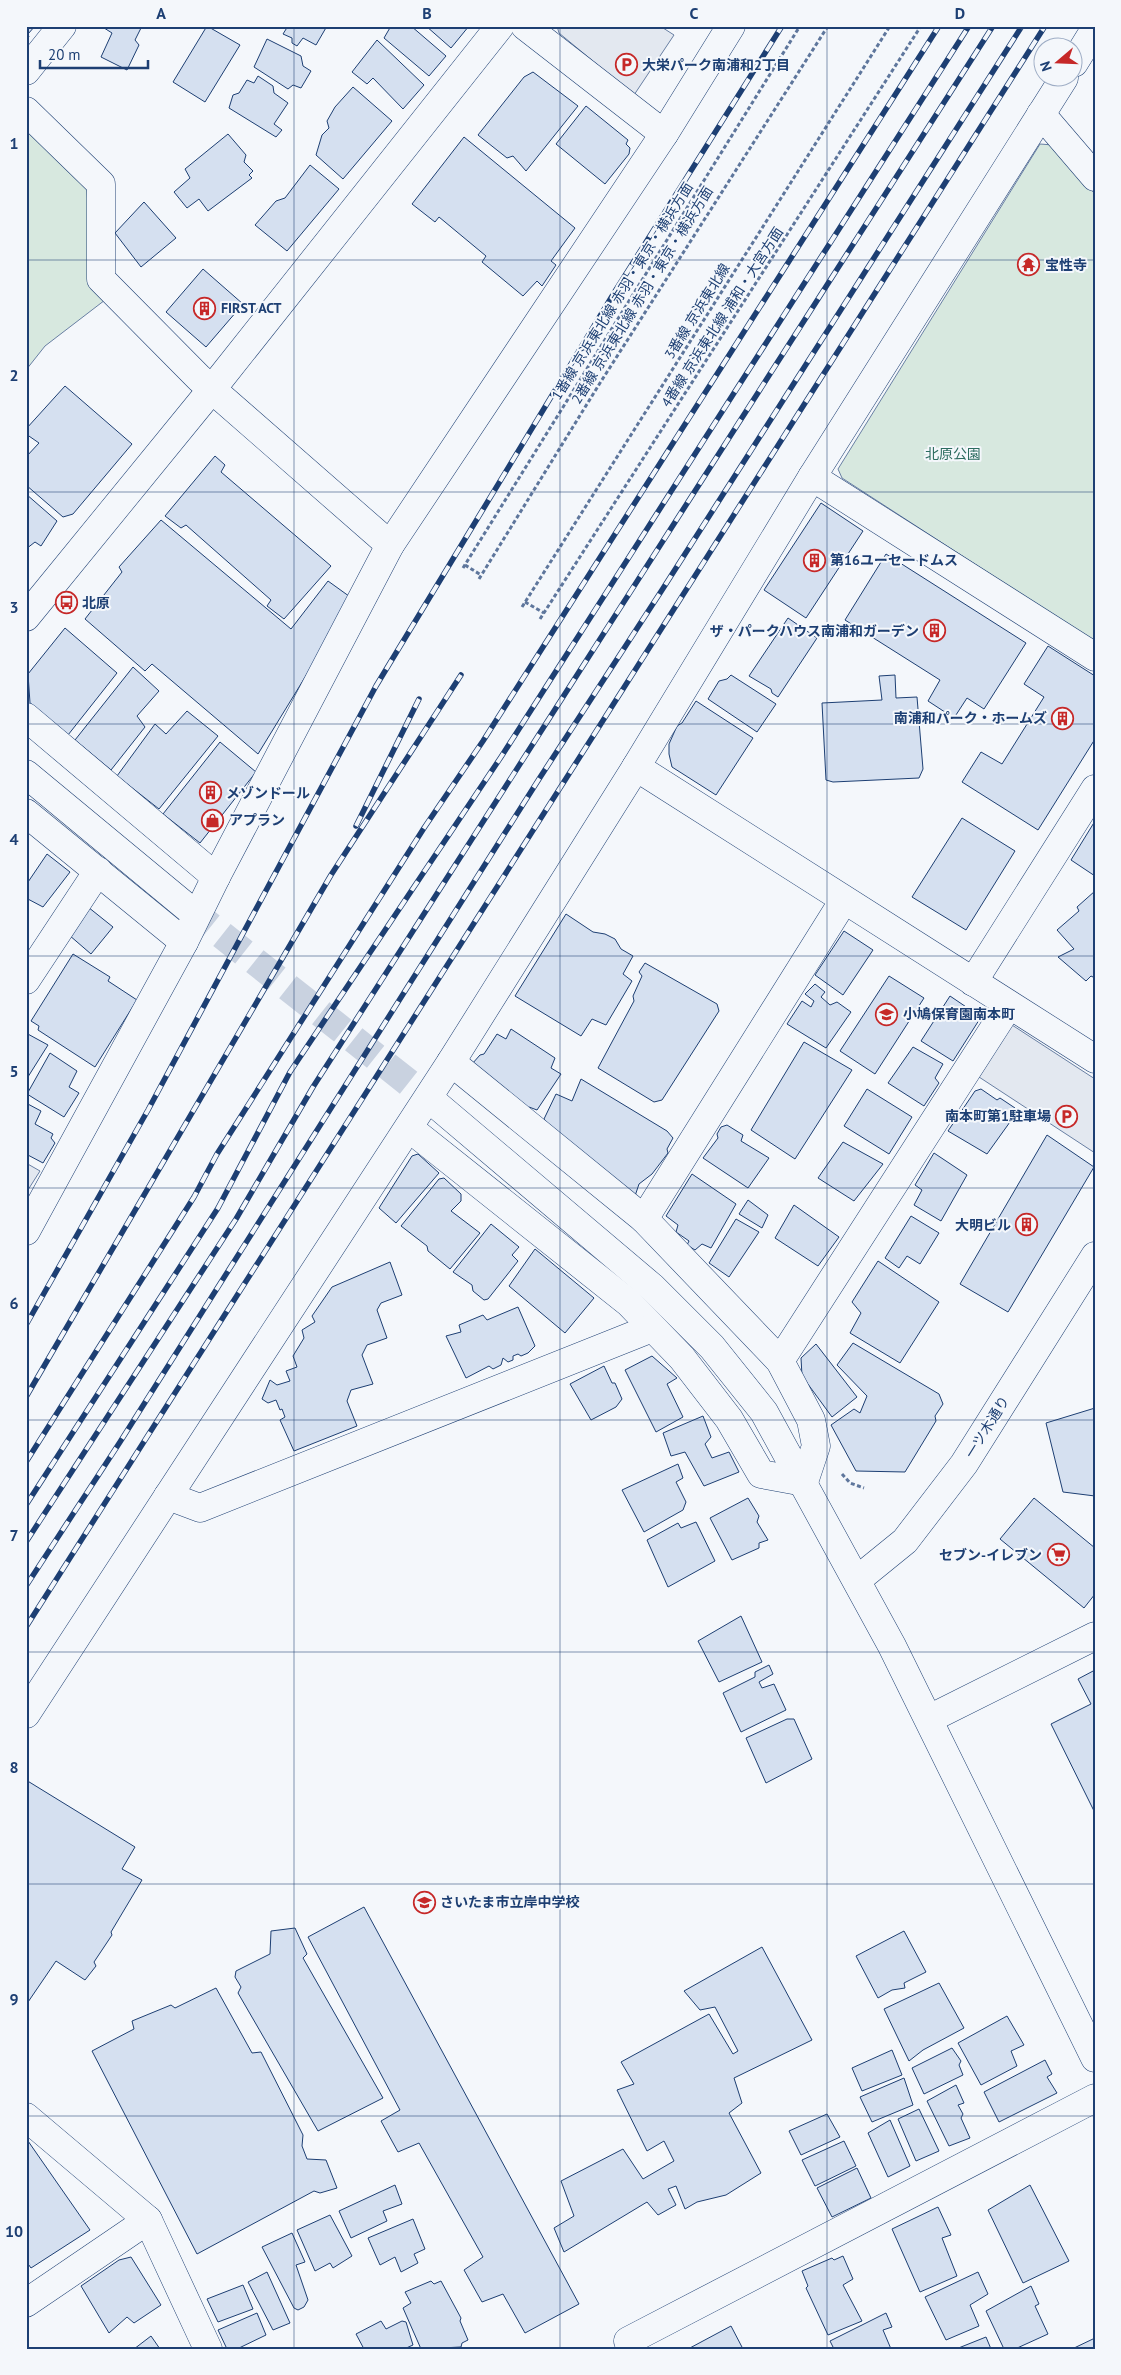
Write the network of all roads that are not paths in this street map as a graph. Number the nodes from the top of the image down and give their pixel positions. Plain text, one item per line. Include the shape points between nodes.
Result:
1 (62, 26) edge
2 (500, 26) edge
3 (525, 26) edge
4 (731, 26) edge
5 (1095, 29) edge
6 (1084, 47) edge
7 (26, 71) edge
8 (1058, 88) edge
9 (26, 111) edge
10 (1042, 114) junction
11 (664, 134) junction
12 (1095, 177) edge
13 (212, 389) junction
14 (812, 477) junction
15 (390, 545) junction
16 (26, 617) edge
17 (1095, 657) edge
18 (26, 717) edge
19 (636, 767) junction
20 (26, 774) edge
21 (1095, 789) edge
22 (26, 813) edge
23 (98, 870) junction
24 (216, 877) junction
25 (844, 900) junction
26 (189, 925) junction
27 (26, 980) edge
28 (972, 982) junction
29 (1009, 1005) junction
30 (1095, 1059) edge
31 (446, 1070) junction
32 (421, 1117) junction
33 (644, 1219) junction
34 (26, 1231) edge
35 (1095, 1256) edge
36 (652, 1328) junction
37 (780, 1361) junction
38 (804, 1482) junction
39 (168, 1496) junction
40 (857, 1580) junction
41 (1095, 1636) edge
42 (26, 1714) edge
43 (929, 1719) junction
44 (1095, 2058) edge
45 (1095, 2098) edge
46 (26, 2117) edge
47 (148, 2220) junction
48 (26, 2303) edge
49 (208, 2349) edge
50 (631, 2349) edge

1 - 7 street
2 - 13 street
3 - 11 street
4 - 11 street
5 - 6 street
8 - 10 street
9 - 13 street via 101,184 101,279
10 - 12 street
10 - 14 street
11 - 15 street
13 - 15 street
13 - 16 street
14 - 17 street
14 - 19 street
15 - 24 street
18 - 24 street
19 - 25 street
19 - 31 street
20 - 26 street
21 - 28 street
22 - 23 street
23 - 26 street
23 - 27 street
24 - 26 street
25 - 28 street
25 - 33 street
26 - 34 street
28 - 29 street
29 - 30 street
29 - 37 street
31 - 32 street
31 - 33 street
32 - 36 street via 629,1303
32 - 38 street via 652,1287 712,1347 764,1412
32 - 39 street
33 - 37 street
35 - 40 street, 一ツ木通り via 964,1464 906,1541
36 - 38 street via 682,1358 729,1419 761,1474
36 - 39 street via 200,1508
37 - 38 street via 811,1420 816,1446
38 - 40 street
39 - 42 street
40 - 43 street
41 - 43 street
43 - 44 street
45 - 50 street via 628,2341
46 - 47 street
47 - 48 street
47 - 49 street

